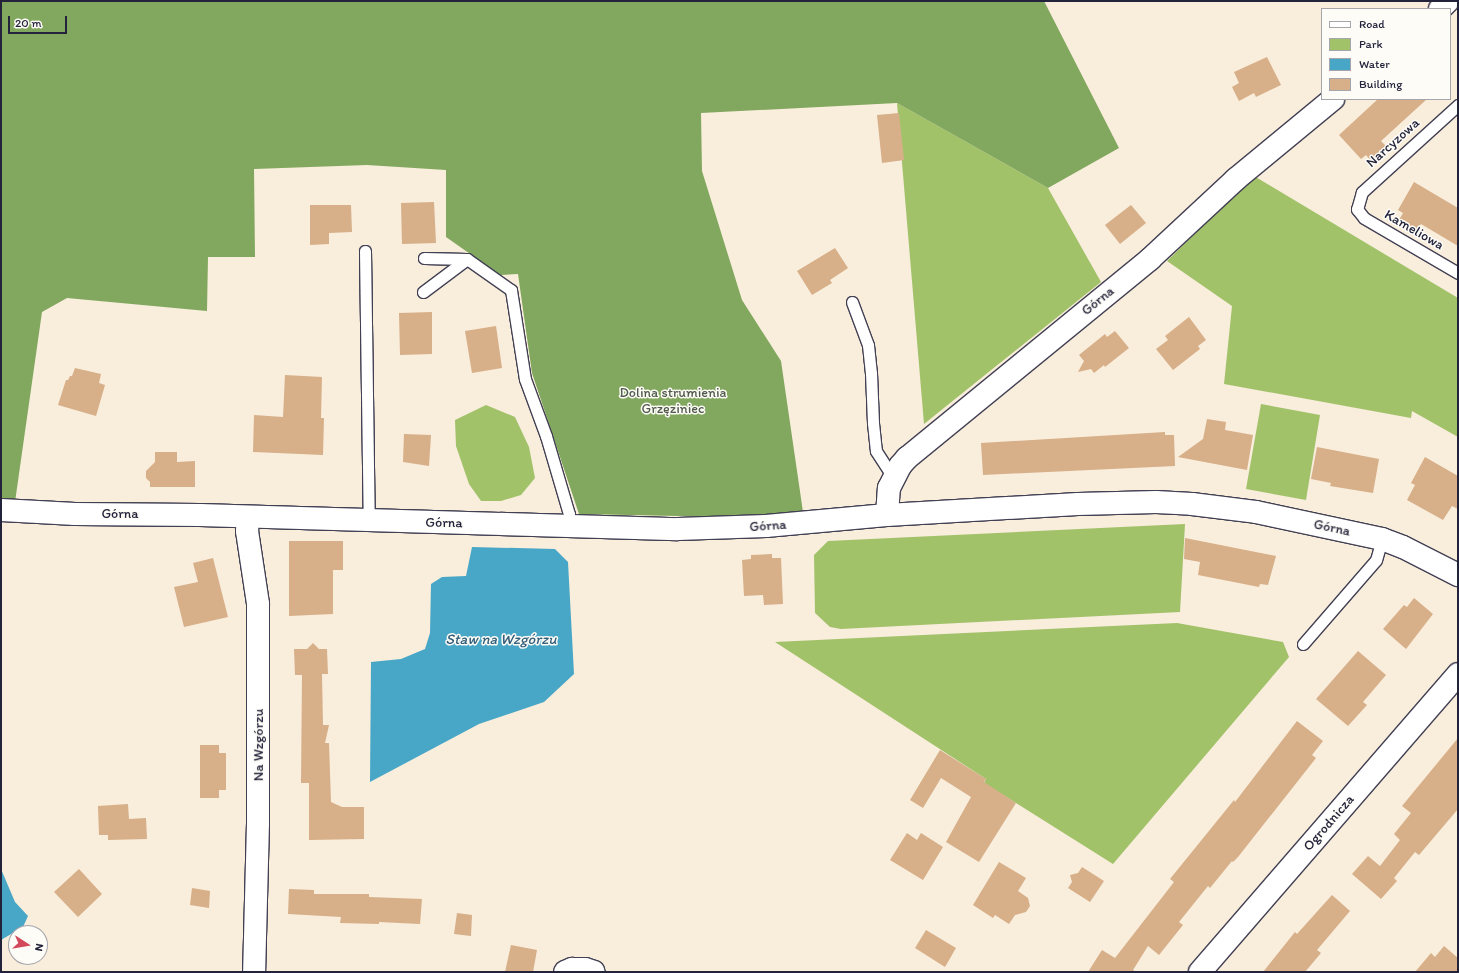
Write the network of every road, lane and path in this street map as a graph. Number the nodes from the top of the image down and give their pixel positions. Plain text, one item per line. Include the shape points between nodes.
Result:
1 (1332, 100) edge
2 (1458, 105) edge
3 (1357, 209) joint
4 (365, 251) dead end
5 (424, 258) dead end
6 (467, 259) junction
7 (1458, 273) edge
8 (423, 292) dead end
9 (852, 302) dead end
10 (893, 477) junction
11 (1, 510) edge
12 (887, 515) junction
13 (248, 518) junction
14 (369, 521) junction
15 (569, 526) junction
16 (1382, 539) junction
17 (1458, 575) edge
18 (1303, 644) dead end
19 (1458, 674) edge
20 (254, 972) edge
21 (565, 972) edge
22 (594, 972) edge
23 (1200, 972) edge

1 - 10 street, Górna via 1236,179 1150,259 907,458
2 - 3 lane, Narcyzowa via 1362,192
3 - 7 lane, Kameliowa via 1364,218
4 - 14 lane
5 - 6 lane
6 - 8 lane
6 - 15 lane via 511,290 525,379 546,436 569,514
9 - 10 lane via 868,345 876,451
10 - 12 street, Górna via 889,488
11 - 13 street, Górna
12 - 15 street, Górna via 727,528 634,529
12 - 16 street, Górna via 1109,503 1192,504 1256,512
13 - 14 street, Górna
13 - 20 street, Na Wzgórzu via 247,531 258,604 258,823
14 - 15 street, Górna
16 - 17 street, Górna
16 - 18 lane via 1376,560
19 - 23 street, Ogrodnicza
21 - 22 street via 572,969

